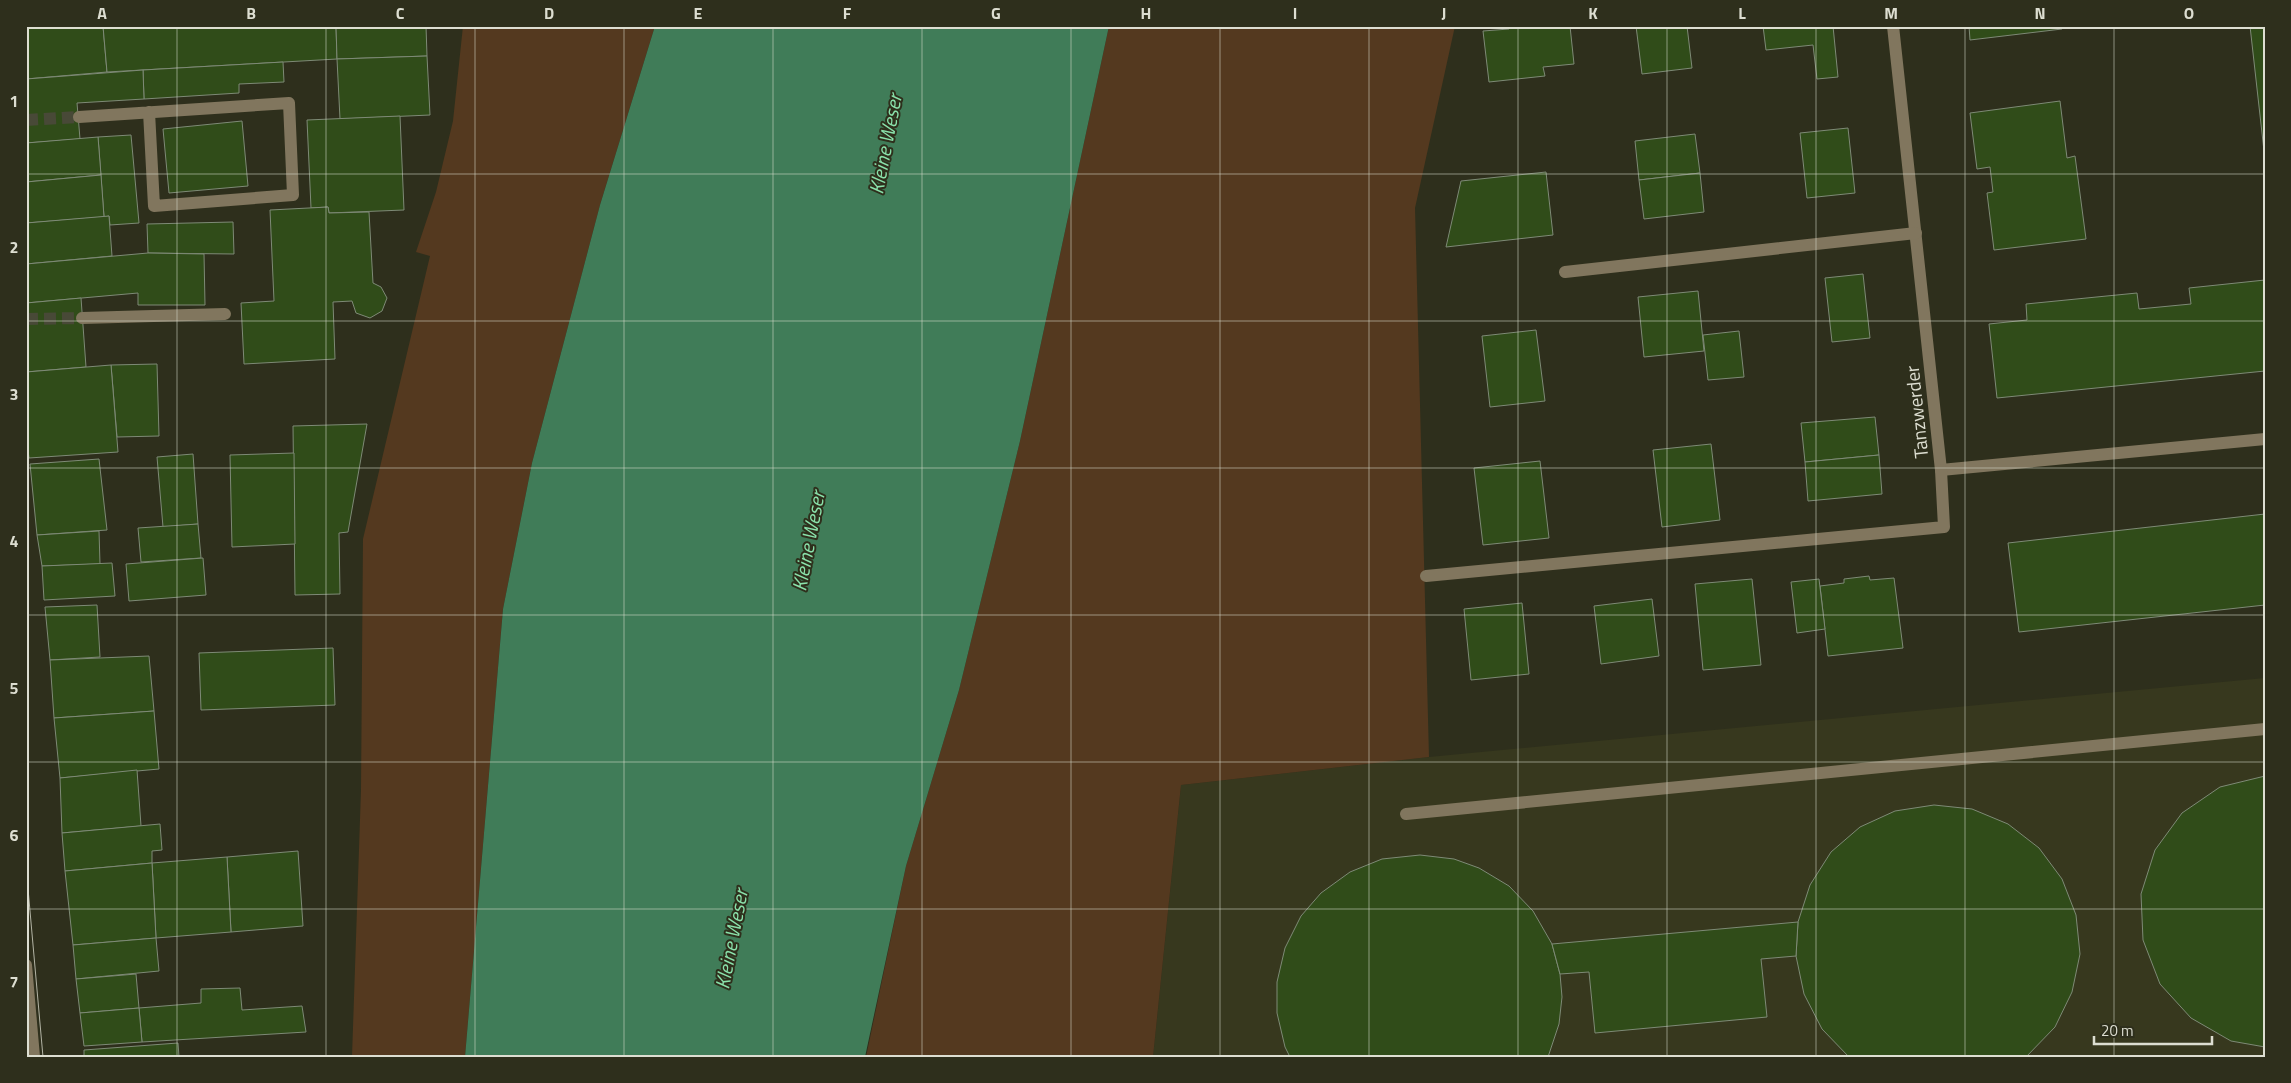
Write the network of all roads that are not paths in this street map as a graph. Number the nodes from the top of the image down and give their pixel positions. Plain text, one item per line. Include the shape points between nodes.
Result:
1 (1893, 26) edge
2 (149, 112) junction
3 (79, 117) tunnel mouth
4 (1916, 233) junction
5 (1565, 272) dead end
6 (225, 314) dead end
7 (82, 318) tunnel mouth
8 (2265, 438) edge
9 (1941, 470) junction
10 (1426, 576) dead end
11 (2265, 729) edge
12 (1406, 814) dead end
13 (26, 965) edge
14 (34, 1057) edge

1 - 4 street, Tanzwerder
2 - 2 street via 289,103 293,195 154,206
2 - 3 street
4 - 5 street
4 - 9 street, Tanzwerder
6 - 7 street
8 - 9 street, Tanzwerder
9 - 10 street via 1944,527
11 - 12 street
13 - 14 street

